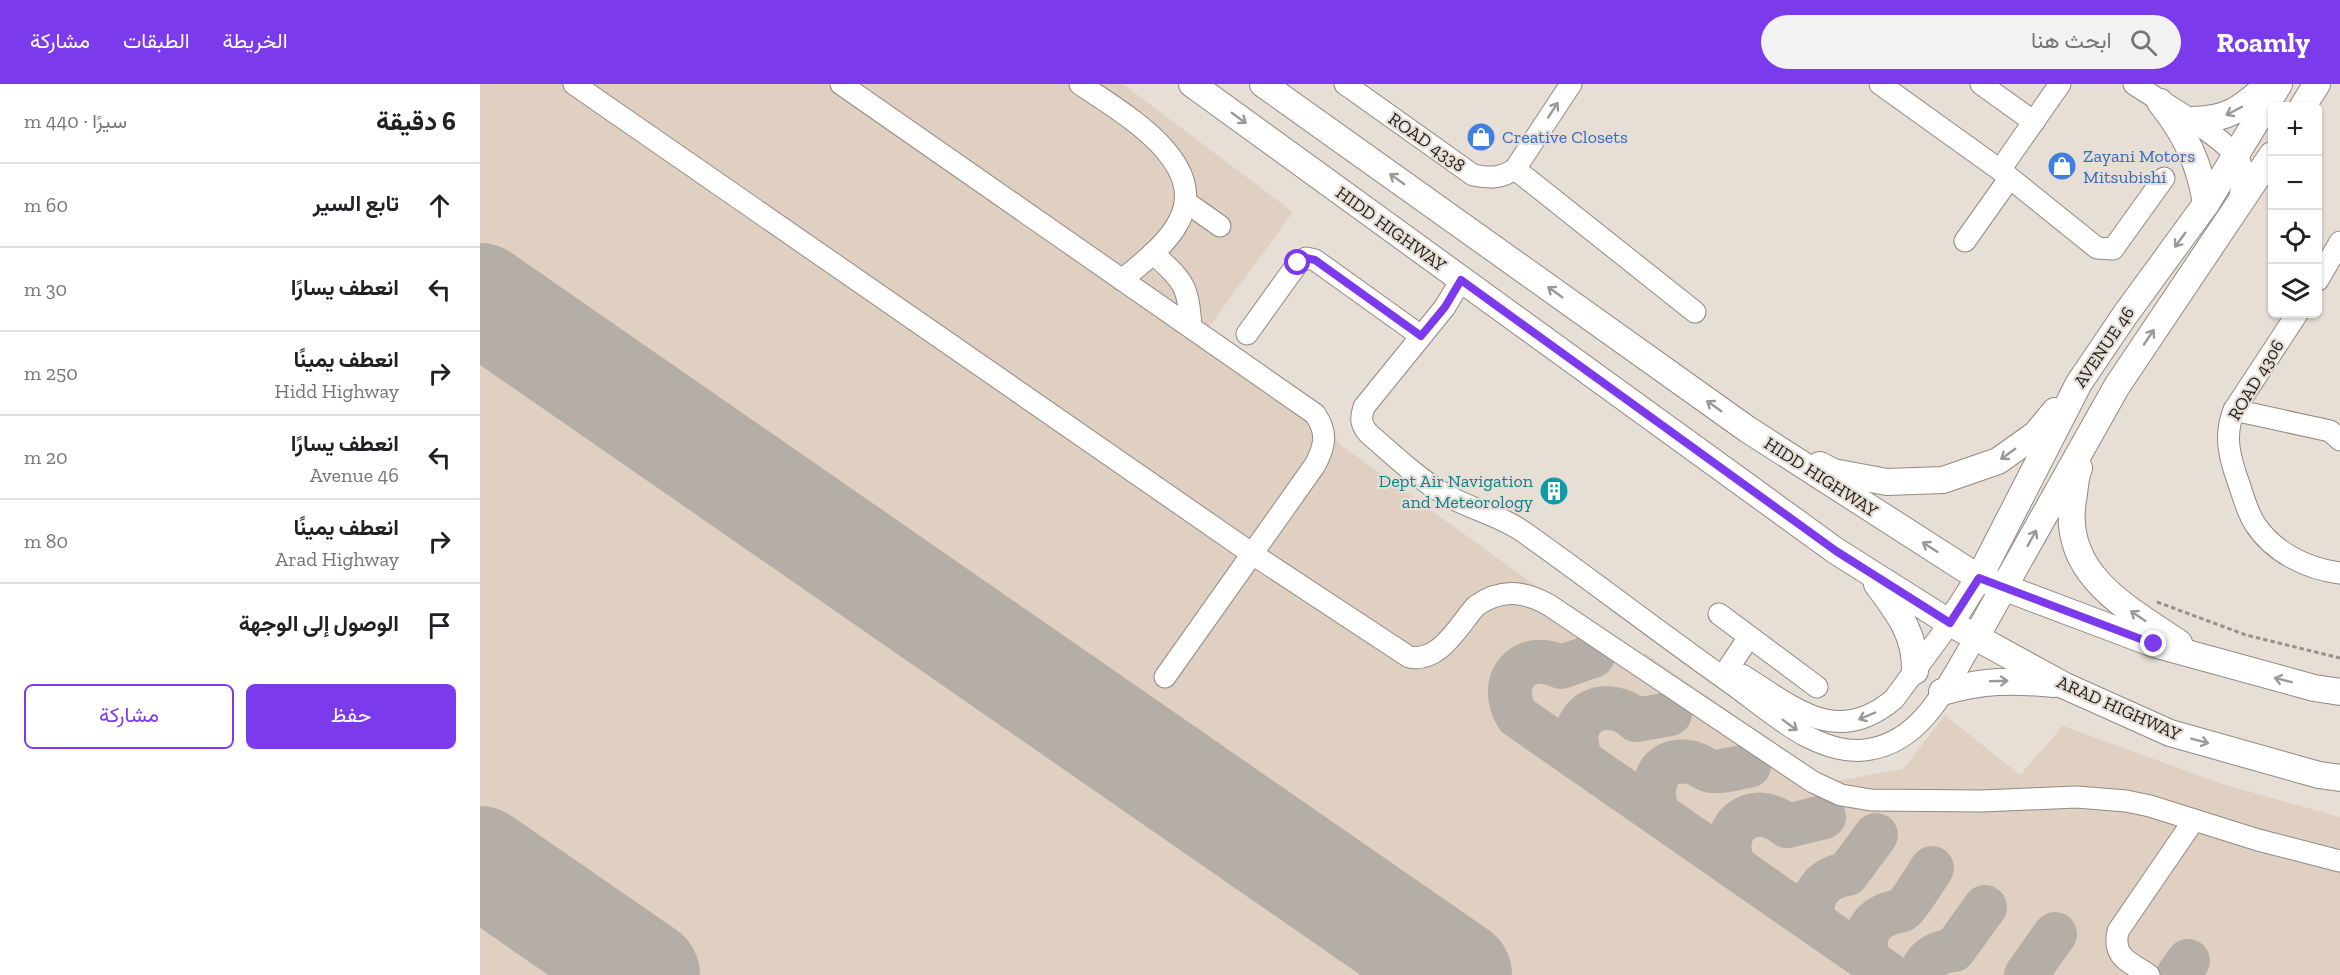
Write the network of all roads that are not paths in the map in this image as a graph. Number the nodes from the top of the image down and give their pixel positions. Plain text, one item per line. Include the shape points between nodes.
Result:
1 (574, 84) edge
2 (841, 84) edge
3 (1080, 84) edge
4 (1192, 84) edge
5 (1263, 84) edge
6 (1345, 84) edge
7 (1880, 84) edge
8 (1981, 84) edge
9 (2060, 84) edge
10 (2134, 84) edge
11 (2269, 84) edge
12 (2279, 84) edge
13 (2317, 84) edge
14 (1568, 85) edge
15 (2160, 102) junction
16 (2306, 102) edge
17 (2191, 120) junction
18 (2034, 122) junction
19 (2235, 154) junction
20 (2271, 156) edge
21 (1515, 169) junction
22 (2004, 174) junction
23 (2164, 178) dead end
24 (1186, 202) junction
25 (2206, 204) junction
26 (2238, 205) junction
27 (1220, 226) dead end
28 (1965, 241) dead end
29 (2340, 242) edge
30 (1153, 253) junction
31 (2322, 273) edge
32 (1122, 280) junction
33 (1461, 280) junction
34 (1695, 312) dead end
35 (2294, 318) edge
36 (1191, 327) junction
37 (1247, 333) dead end
38 (1421, 336) junction
39 (2079, 383) junction
40 (2117, 386) junction
41 (2234, 410) junction
42 (1747, 429) junction
43 (2340, 440) edge
44 (1251, 553) junction
45 (1868, 572) junction
46 (2340, 573) edge
47 (1979, 578) junction
48 (2003, 589) junction
49 (1719, 614) dead end
50 (1950, 623) junction
51 (1749, 637) junction
52 (1976, 637) junction
53 (2205, 660) junction
54 (1915, 671) junction
55 (1165, 677) dead end
56 (1736, 677) junction
57 (2063, 685) junction
58 (1817, 687) dead end
59 (1942, 692) junction
60 (2340, 692) edge
61 (1772, 703) junction
62 (2340, 778) edge
63 (2194, 820) junction
64 (2340, 861) edge
65 (2149, 975) edge

1 - 44 street
2 - 32 street
3 - 24 street via 1136,122 1170,154 1181,176
4 -> 33 main road, HIDD HIGHWAY
42 -> 5 main road, HIDD HIGHWAY
6 - 21 street, ROAD 4338 via 1473,175 1492,178
7 - 22 street
8 - 18 street
9 - 18 street
10 - 15 street
11 -> 17 main road via 2228,115
12 - 19 main road, AVENUE 46
13 - 16 main road
21 -> 14 street
15 - 17 street
15 - 25 main road via 2186,140
17 - 19 street
18 - 22 street
19 - 25 main road, AVENUE 46
19 - 26 street via 2243,176
20 - 26 main road, AVENUE 46
21 - 34 street
22 - 23 street via 2104,250 2113,249
22 - 28 street
24 - 27 street
24 - 30 street via 1176,228
25 -> 39 main road, AVENUE 46
40 -> 26 main road, AVENUE 46
29 - 31 street
30 - 32 street
30 - 36 street via 1184,284
32 - 36 street
33 - 38 street
33 - 45 main road, HIDD HIGHWAY
35 - 41 street, ROAD 4306
36 - 44 street via 1315,414 1323,430 1324,448 1315,465
37 - 38 street via 1298,263 1306,258 1315,260
38 - 56 street via 1364,407 1363,427 1432,486 1518,529 1640,618
39 -> 42 main road via 2036,434 1998,461 1943,480 1887,482 1833,472
39 - 47 main road, AVENUE 46
48 -> 40 main road, AVENUE 46
53 -> 40 main road via 2115,600 2096,581 2074,540 2071,514 2078,472
41 - 43 street via 2330,431
41 - 46 street, ROAD 4306 via 2228,426 2231,462 2254,523 2286,554 2307,565
47 -> 42 main road, HIDD HIGHWAY
44 - 55 street
44 - 63 street via 1402,654 1415,658 1435,653 1485,600 1504,593 1524,593 1549,605 1812,782 1841,795 1871,800 1941,801 2094,797
45 - 50 main road, HIDD HIGHWAY
45 - 54 main road via 1906,624 1914,647
47 - 48 main road, HIDD HIGHWAY
47 - 50 main road, AVENUE 46
48 - 52 main road, AVENUE 46
48 - 53 main road
49 - 51 street
50 - 52 main road, HIDD HIGHWAY
50 - 54 street
51 - 56 street
51 - 58 street
52 - 57 main road, ARAD HIGHWAY
52 - 59 street
60 -> 53 main road
54 -> 61 street via 1894,699 1856,720 1812,718
56 - 61 street
59 -> 57 main road via 1985,681
57 -> 62 main road, ARAD HIGHWAY via 2170,733
61 -> 59 street via 1803,734 1820,743 1853,751 1870,750 1916,728
63 - 64 street
63 - 65 street via 2118,931 2118,951

